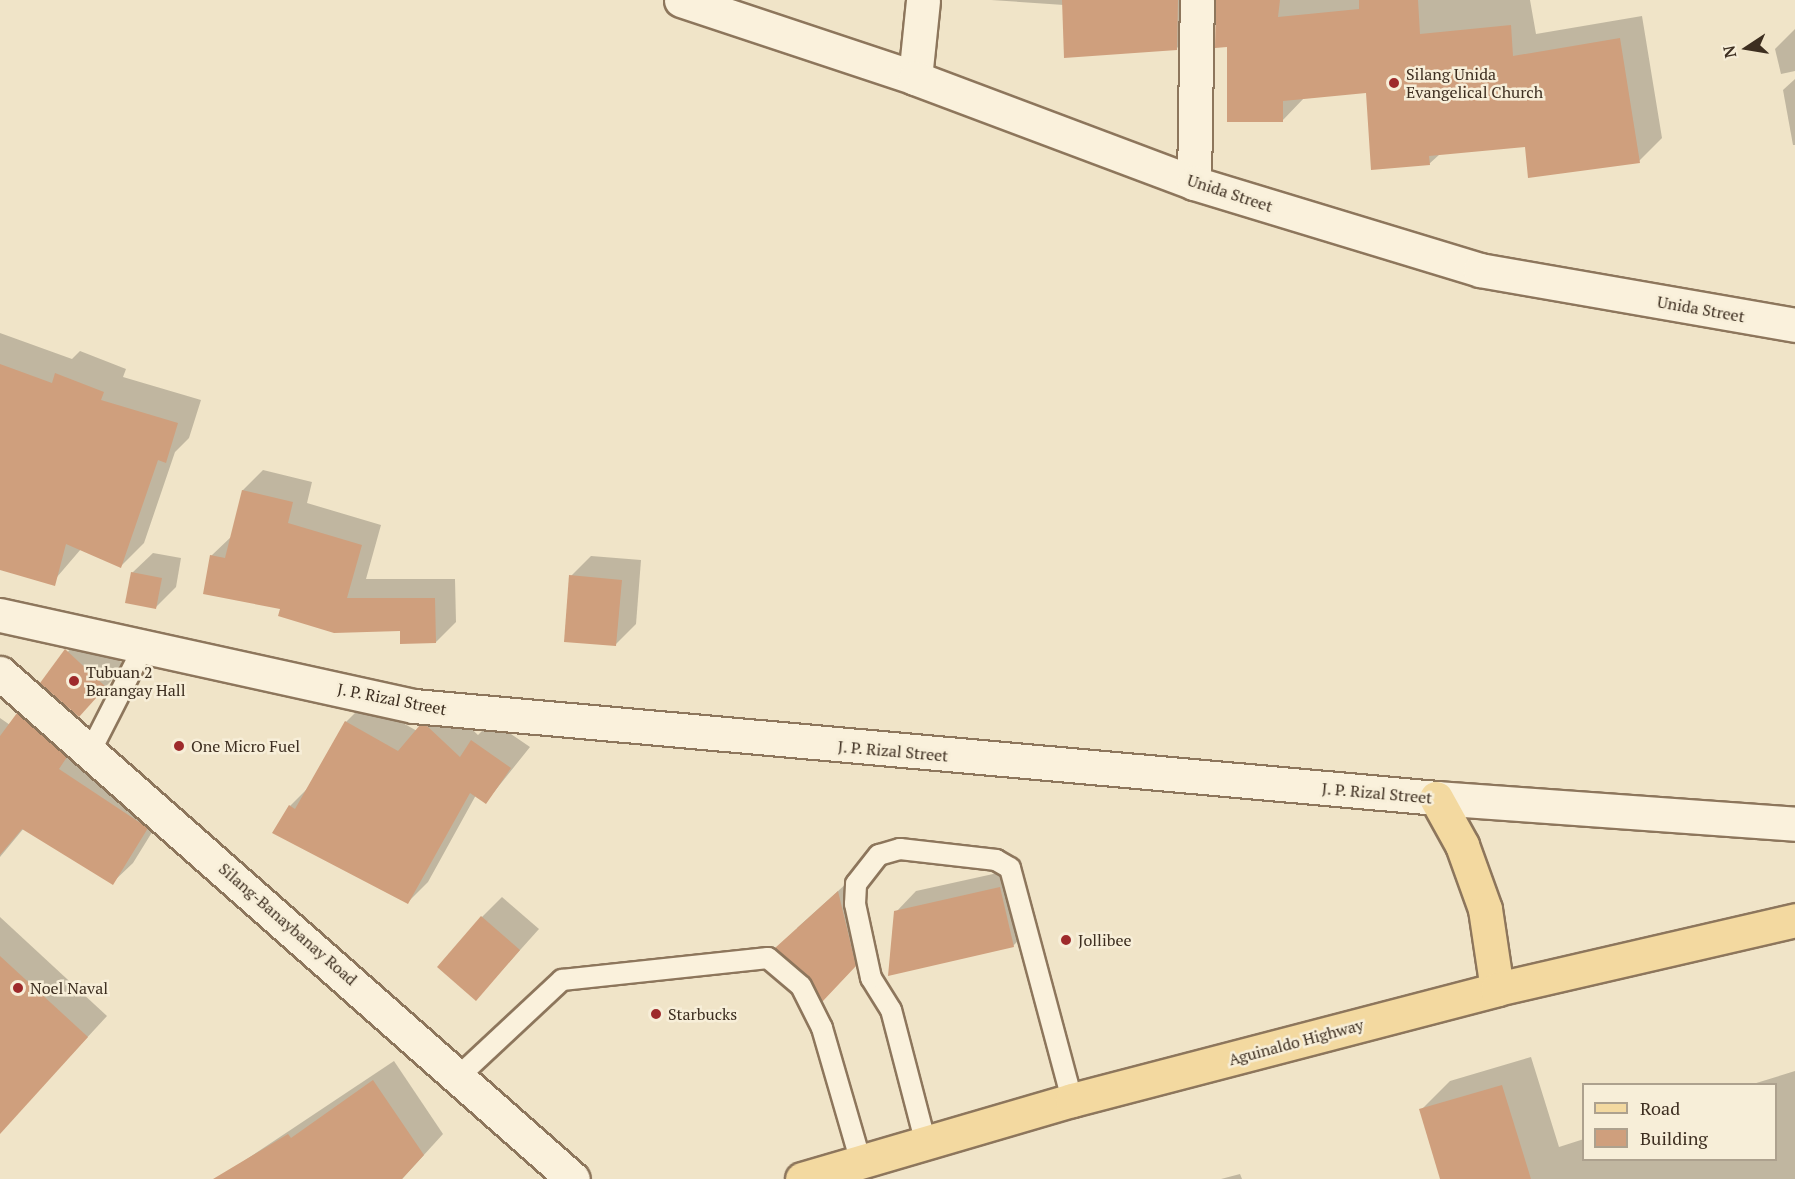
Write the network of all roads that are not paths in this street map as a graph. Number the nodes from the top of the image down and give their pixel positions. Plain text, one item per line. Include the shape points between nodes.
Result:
1 (681, 0) edge
2 (923, 0) edge
3 (1197, 0) edge
4 (915, 78) junction
5 (1194, 183) junction
6 (1795, 325) edge
7 (0, 615) edge
8 (145, 644) junction
9 (0, 673) edge
10 (90, 752) junction
11 (1436, 798) junction
12 (1795, 824) edge
13 (1795, 920) edge
14 (1497, 988) junction
15 (459, 1076) junction
16 (1072, 1100) junction
17 (926, 1144) junction
18 (861, 1162) junction
19 (573, 1179) edge
20 (802, 1179) edge

1 - 4 main road, Unida Street
2 - 4 main road
3 - 5 main road
4 - 5 main road, Unida Street
5 - 6 main road, Unida Street via 1480,270
7 - 8 main road, J. P. Rizal Street
8 - 10 lane
8 - 11 main road, J. P. Rizal Street via 414,706
9 - 10 main road, Silang-Banaybanay Road
10 - 15 main road, Silang-Banaybanay Road
11 - 12 main road, J. P. Rizal Street
11 - 14 main road via 1462,846 1485,909
13 - 14 main road, Aguinaldo Highway
14 - 16 main road, Aguinaldo Highway
15 - 18 lane via 562,980 768,958 801,986 822,1028
15 - 19 main road, Silang-Banaybanay Road
16 - 17 main road, Aguinaldo Highway
16 - 17 lane via 1018,882 996,860 900,849 866,866 856,884 857,915 872,978 891,1010
17 - 18 main road, Aguinaldo Highway
18 - 20 main road, Aguinaldo Highway

